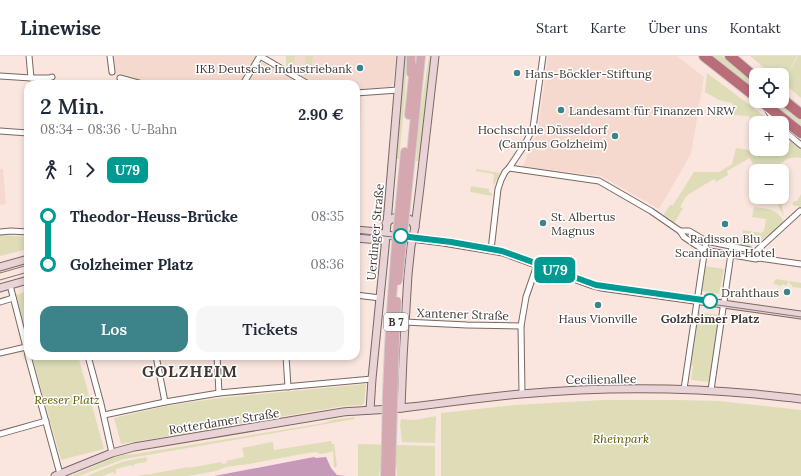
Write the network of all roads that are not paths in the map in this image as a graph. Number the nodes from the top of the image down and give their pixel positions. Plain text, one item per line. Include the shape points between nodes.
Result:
1 (28, 56) edge
2 (110, 56) edge
3 (260, 56) edge
4 (400, 56) edge
5 (411, 56) edge
6 (415, 56) edge
7 (421, 56) edge
8 (426, 56) edge
9 (435, 56) edge
10 (543, 56) edge
11 (704, 56) edge
12 (730, 56) edge
13 (112, 72) dead end
14 (749, 72) edge
15 (0, 76) edge
16 (52, 77) dead end
17 (31, 78) junction
18 (120, 78) dead end
19 (419, 78) junction
20 (127, 80) edge
21 (245, 80) edge
22 (301, 80) edge
23 (412, 89) junction
24 (398, 90) junction
25 (749, 91) edge
26 (360, 93) edge
27 (789, 105) edge
28 (769, 108) edge
29 (801, 114) edge
30 (0, 131) edge
31 (24, 133) edge
32 (801, 133) edge
33 (789, 135) edge
34 (801, 145) edge
35 (509, 168) junction
36 (403, 205) junction
37 (800, 212) edge
38 (386, 223) junction
39 (415, 227) junction
40 (360, 230) edge
41 (680, 231) junction
42 (0, 232) edge
43 (24, 232) edge
44 (386, 235) junction
45 (360, 238) edge
46 (412, 238) junction
47 (706, 241) junction
48 (732, 247) junction
49 (491, 250) junction
50 (704, 250) junction
51 (754, 252) junction
52 (730, 254) junction
53 (746, 257) junction
54 (760, 258) junction
55 (24, 260) edge
56 (801, 264) edge
57 (537, 265) junction
58 (0, 267) edge
59 (383, 271) junction
60 (408, 275) junction
61 (24, 281) edge
62 (10, 285) junction
63 (0, 288) edge
64 (360, 296) edge
65 (13, 298) junction
66 (380, 298) junction
67 (697, 300) junction
68 (0, 302) edge
69 (724, 304) junction
70 (801, 316) edge
71 (404, 322) junction
72 (521, 326) junction
73 (24, 339) edge
74 (24, 347) edge
75 (0, 353) edge
76 (29, 360) edge
77 (89, 360) edge
78 (157, 360) edge
79 (217, 360) edge
80 (286, 360) edge
81 (372, 379) junction
82 (288, 387) junction
83 (684, 389) junction
84 (711, 390) junction
85 (219, 393) junction
86 (522, 394) junction
87 (801, 399) edge
88 (165, 402) junction
89 (401, 408) junction
90 (370, 410) junction
91 (104, 415) junction
92 (46, 421) junction
93 (0, 434) edge
94 (389, 440) junction
95 (112, 453) junction
96 (58, 475) edge
97 (385, 476) edge
98 (391, 476) edge

1 - 17 street
2 - 13 street
3 - 21 street
3 - 22 street
4 - 24 street, Uerdinger Straße
5 - 23 main road
6 - 23 main road, B 7
7 - 19 main road, B 7
8 - 19 main road
9 - 39 street
10 - 35 street via 533,128
11 - 25 highway
12 - 14 highway
15 - 17 street
16 - 17 street
18 - 20 street
19 - 36 main road, B 7
23 - 36 main road, B 7
24 - 26 street
24 - 38 street, Uerdinger Straße
27 - 29 highway
28 - 32 highway
30 - 31 street
33 - 34 street
35 - 41 street via 599,181
35 - 49 street via 498,189
36 - 94 main road, B 7, bridge
37 - 51 street
38 - 39 street via 392,218 404,216
38 - 44 street, Uerdinger Straße
39 - 46 street
40 - 44 street
41 - 47 street via 689,231
41 - 50 street via 684,237
42 - 43 street
44 - 45 street via 379,240
44 - 46 street
44 - 59 street, Uerdinger Straße
46 - 49 street
46 - 60 street
47 - 48 street
47 - 50 street
48 - 51 street
48 - 52 street
49 - 57 street
50 - 52 street
50 - 67 street
51 - 53 street
51 - 54 street
52 - 53 street
52 - 69 street
53 - 54 street
54 - 56 street
55 - 58 street
57 - 67 street via 601,287
57 - 72 street via 526,297
59 - 60 street via 390,278 404,279
59 - 66 street, Uerdinger Straße
60 - 71 street
61 - 62 street
62 - 63 street
62 - 65 street
64 - 66 street
65 - 68 street
65 - 73 street
66 - 81 street, Uerdinger Straße
67 - 69 street
67 - 83 street
69 - 70 street
69 - 84 street
71 - 72 street, Xantener Straße
71 - 89 street
72 - 86 street
74 - 75 street
76 - 92 street
77 - 91 street
78 - 88 street
79 - 85 street
80 - 82 street
81 - 82 street, Rotterdamer Straße
81 - 90 street, Uerdinger Straße
82 - 85 street, Rotterdamer Straße
83 - 84 street, Cecilienallee
83 - 86 street, Cecilienallee via 602,389
84 - 87 street, Cecilienallee
85 - 88 street, Rotterdamer Straße
86 - 89 street, Cecilienallee
88 - 91 street, Rotterdamer Straße
89 - 90 street, Rotterdamer Straße
90 - 95 street, Rotterdamer Straße via 325,415 134,447
91 - 95 street
92 - 93 street
92 - 96 street
94 - 97 main road, B 7
94 - 98 main road, B 7
95 - 96 street, Rotterdamer Straße

